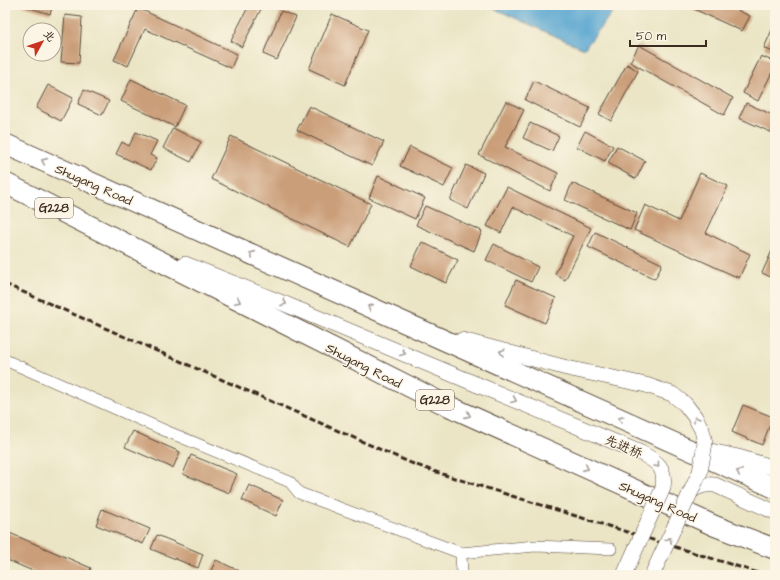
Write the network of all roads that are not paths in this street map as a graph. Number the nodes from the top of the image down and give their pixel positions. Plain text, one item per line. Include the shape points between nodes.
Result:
1 (5, 144) edge
2 (5, 183) edge
3 (104, 233) junction
4 (406, 323) junction
5 (5, 360) edge
6 (676, 444) junction
7 (775, 468) edge
8 (775, 488) edge
9 (690, 492) junction
10 (775, 512) edge
11 (714, 526) junction
12 (611, 549) dead end
13 (775, 549) edge
14 (461, 553) junction
15 (775, 555) edge
16 (462, 575) edge
17 (624, 575) edge
18 (652, 575) edge

4 -> 1 highway, Shugang Road
2 - 3 highway, Shugang Road / G228
3 -> 11 highway, Shugang Road / G228 via 442,403
3 -> 17 main road, 先进桥, bridge via 285,304 642,453 658,464 664,480
6 -> 4 highway, Shugang Road
9 -> 4 main road, bridge via 700,472 705,443 695,416 672,394 507,353
5 - 14 street via 290,482 299,493
6 - 7 main road
8 -> 6 highway, Shugang Road
9 - 10 main road via 706,484 715,485
18 -> 9 main road, bridge
11 - 13 highway, Shugang Road / G228
11 - 15 main road
12 - 14 street via 535,546
14 - 16 street

